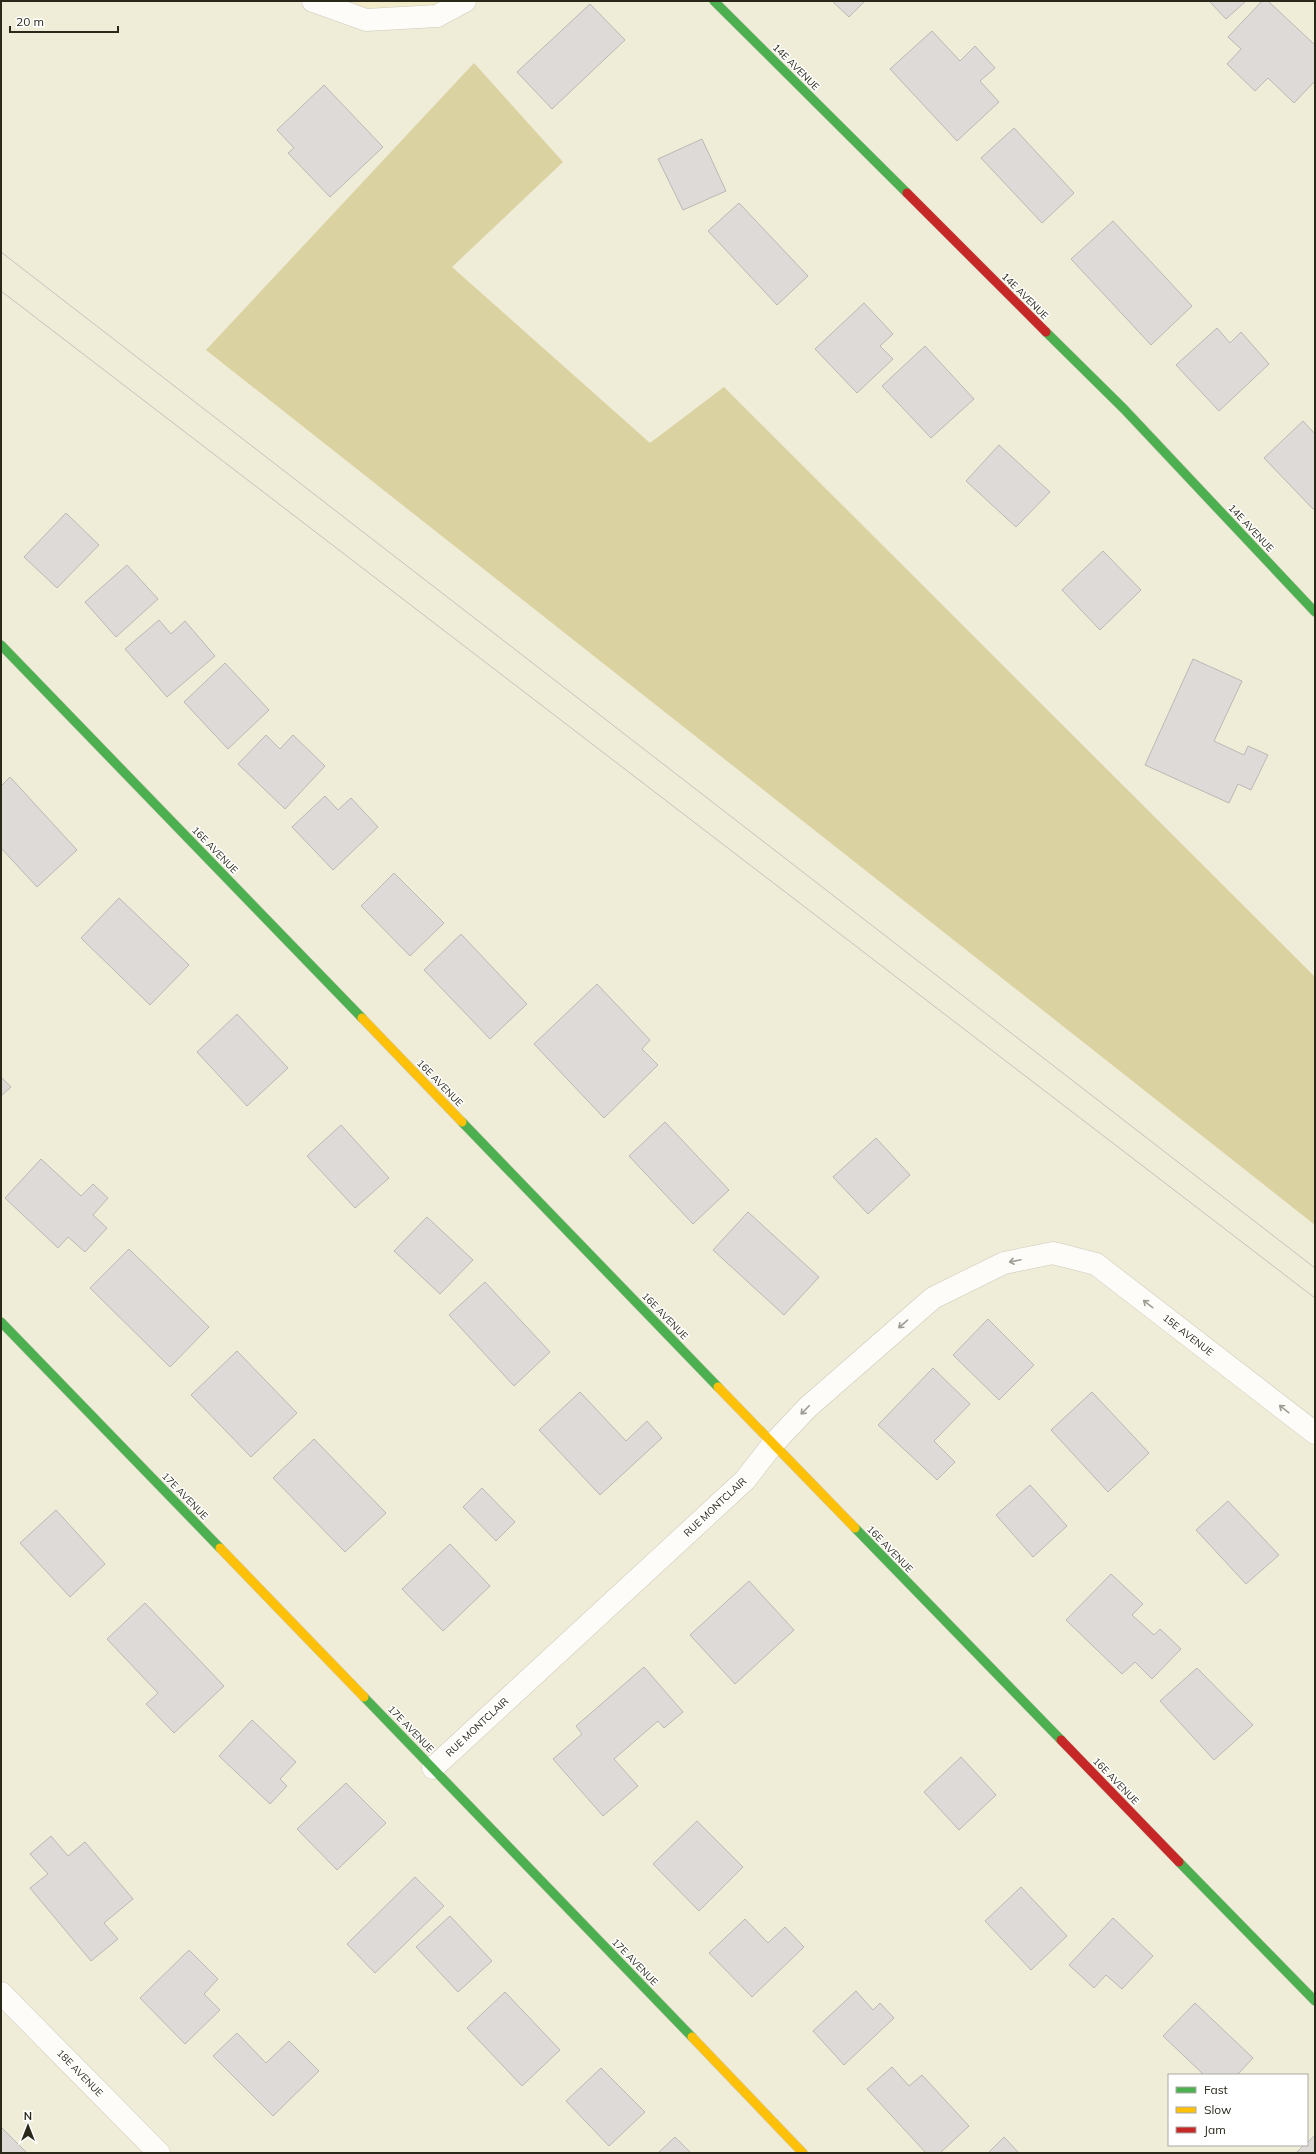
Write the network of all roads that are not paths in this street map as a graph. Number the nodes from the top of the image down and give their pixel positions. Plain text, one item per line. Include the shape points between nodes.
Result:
1 (313, 1) edge
2 (465, 1) edge
3 (714, 1) edge
4 (1315, 612) edge
5 (1, 645) edge
6 (1053, 1253) joint
7 (1, 1322) edge
8 (1315, 1433) edge
9 (773, 1444) junction
10 (433, 1768) junction
11 (1, 1993) edge
12 (1315, 2001) edge
13 (158, 2153) edge
14 (803, 2153) edge

1 - 2 street via 366,20 437,16
3 - 4 street, 14E AVENUE via 1124,409
5 - 9 street, 16E AVENUE
8 -> 6 street, 15E AVENUE via 1096,1264
6 -> 9 street, RUE MONTCLAIR via 1004,1263 933,1298 808,1407
7 - 10 street, 17E AVENUE
9 - 10 street, RUE MONTCLAIR via 745,1480
9 - 12 street, 16E AVENUE
10 - 14 street, 17E AVENUE
11 - 13 street, 18E AVENUE

